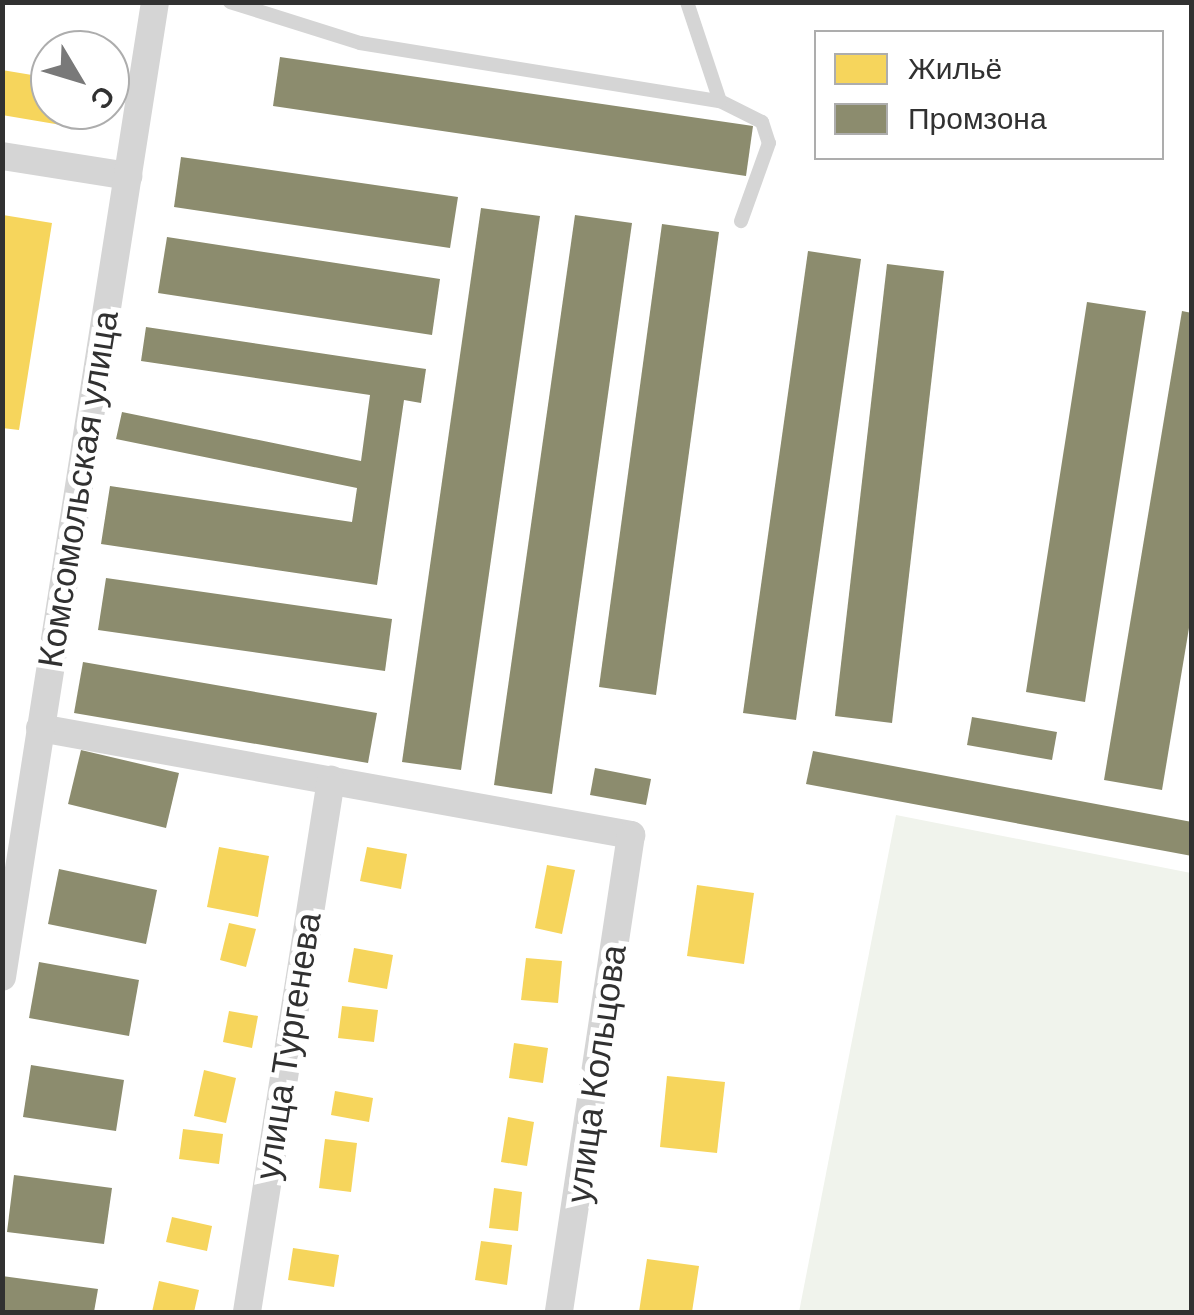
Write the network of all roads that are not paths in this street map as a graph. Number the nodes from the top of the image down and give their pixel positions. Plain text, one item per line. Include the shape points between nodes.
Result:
1 (155, 2) edge
2 (230, 2) edge
3 (687, 2) edge
4 (720, 102) junction
5 (2, 156) edge
6 (128, 176) junction
7 (741, 221) dead end
8 (40, 728) junction
9 (332, 780) junction
10 (6, 930) edge
11 (2, 977) edge
12 (246, 1312) edge
13 (560, 1312) edge

1 - 6 street, Комсомольская улица
2 - 4 lane via 360,42
3 - 4 lane
4 - 7 lane via 762,122 769,143
5 - 6 street
6 - 8 street, Комсомольская улица
8 - 9 street
8 - 10 street, Комсомольская улица
9 - 12 street, улица Тургенева
9 - 13 street, улица Кольцова via 631,835
10 - 11 street, Комсомольская улица

